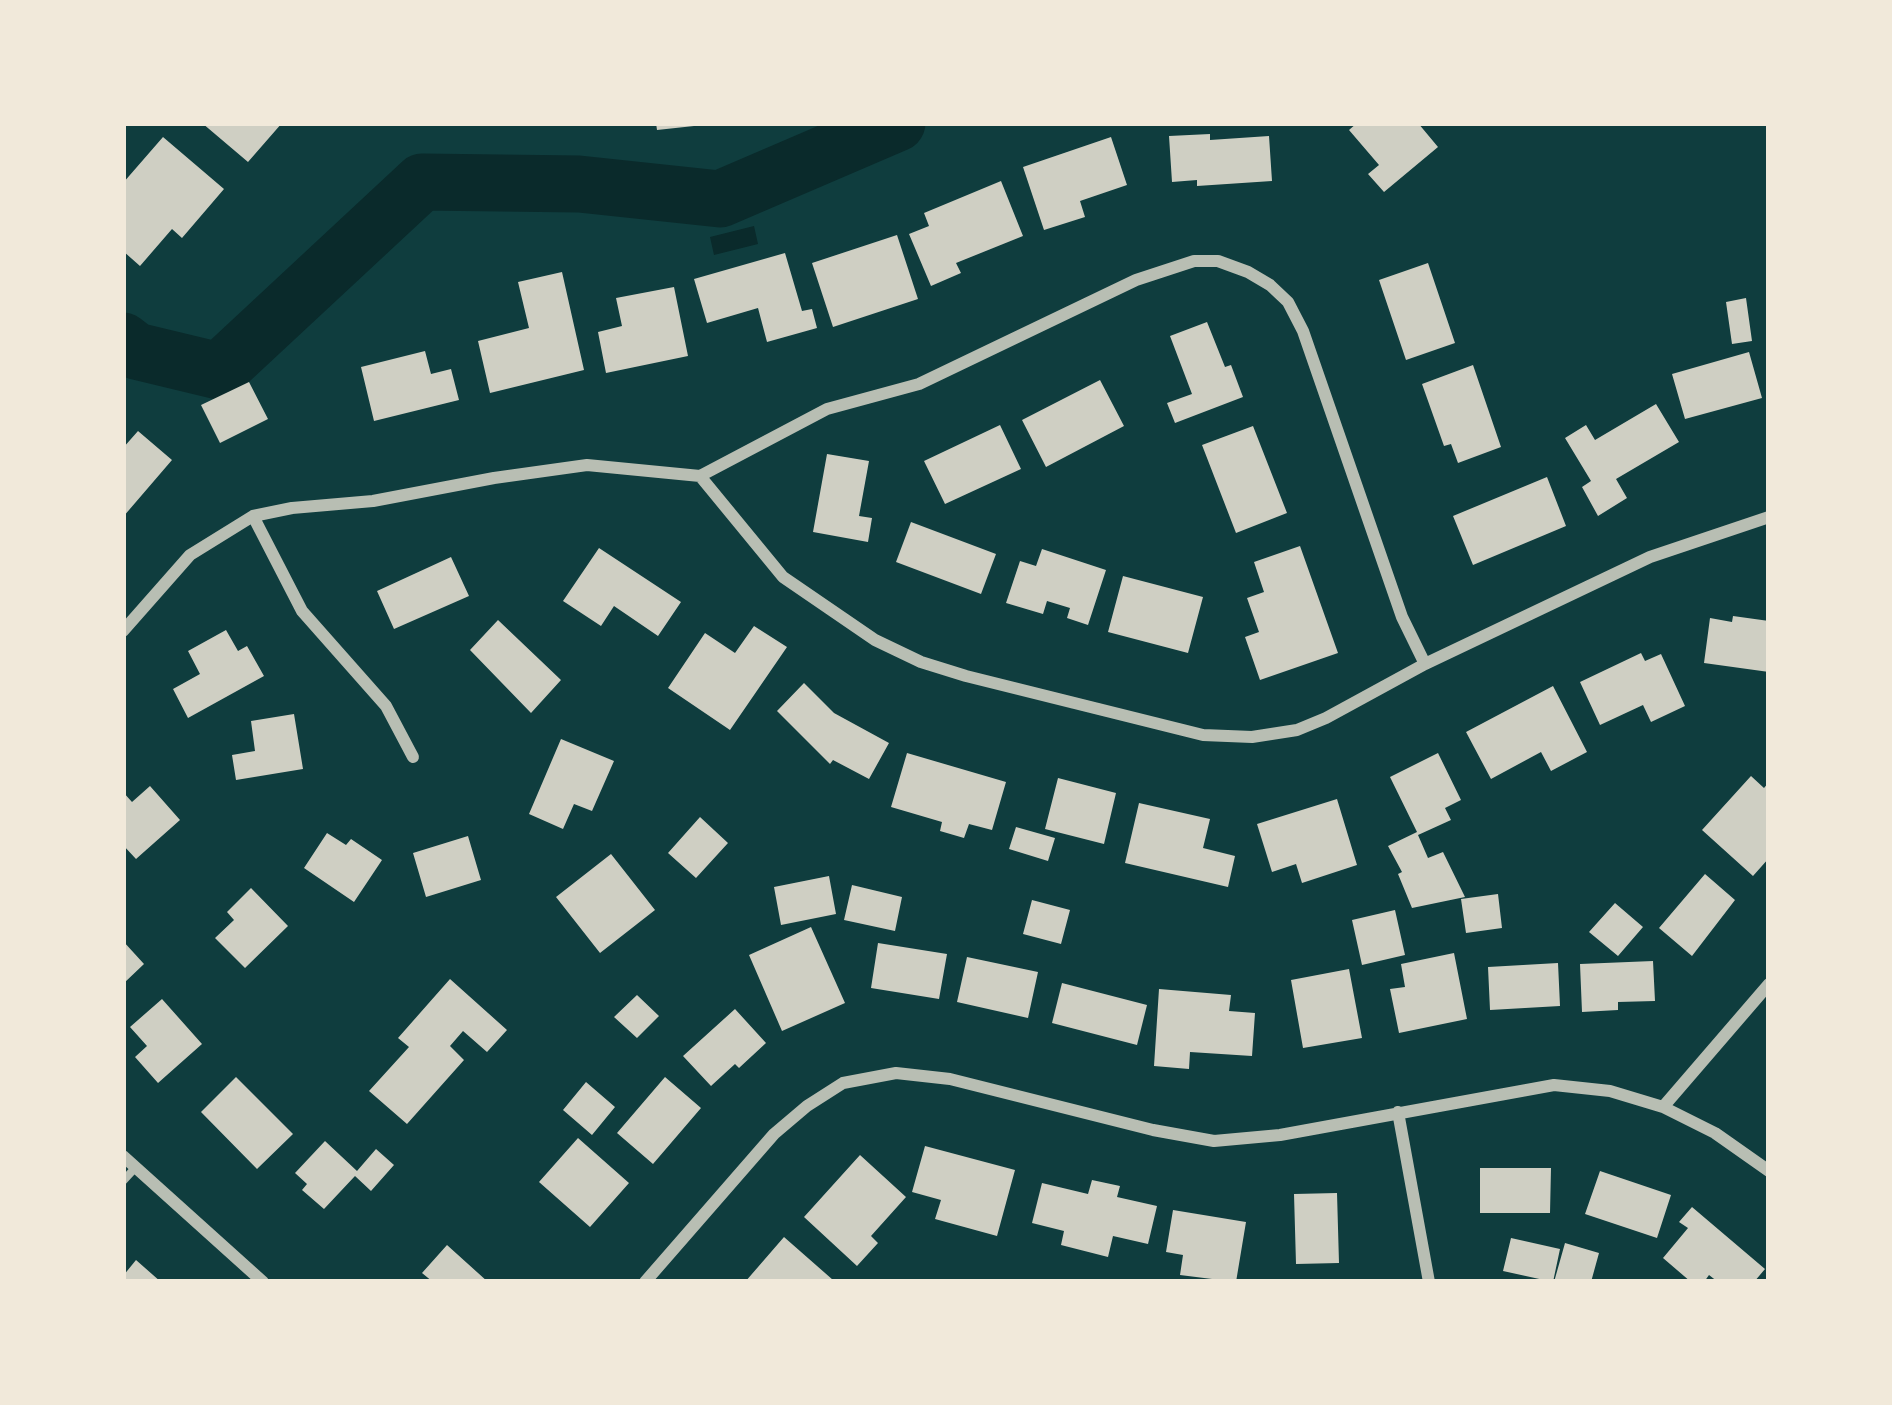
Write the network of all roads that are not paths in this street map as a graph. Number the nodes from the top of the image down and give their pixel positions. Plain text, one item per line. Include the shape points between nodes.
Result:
1 (700, 476) junction
2 (253, 516) junction
3 (1769, 517) edge
4 (123, 631) edge
5 (1425, 664) junction
6 (413, 758) dead end
7 (1769, 984) edge
8 (1663, 1107) junction
9 (1398, 1112) junction
10 (123, 1156) edge
11 (135, 1168) junction
12 (1769, 1172) edge
13 (123, 1181) edge
14 (245, 1276) edge
15 (263, 1282) edge
16 (645, 1282) edge
17 (1429, 1282) edge

1 - 2 street via 587,466
1 - 5 street via 783,577 848,625 921,662 1010,687 1203,735 1252,737 1326,718
1 - 5 street via 827,409 919,384 1136,280 1218,261 1288,302
2 - 4 street via 190,555
2 - 6 street via 302,611 386,706
3 - 5 street via 1650,556
7 - 8 street
8 - 9 street via 1554,1085
8 - 12 street
9 - 16 street via 1214,1141 950,1079 896,1073 844,1083 775,1134
9 - 17 street
10 - 11 street
11 - 13 lane
11 - 14 street
14 - 15 street

